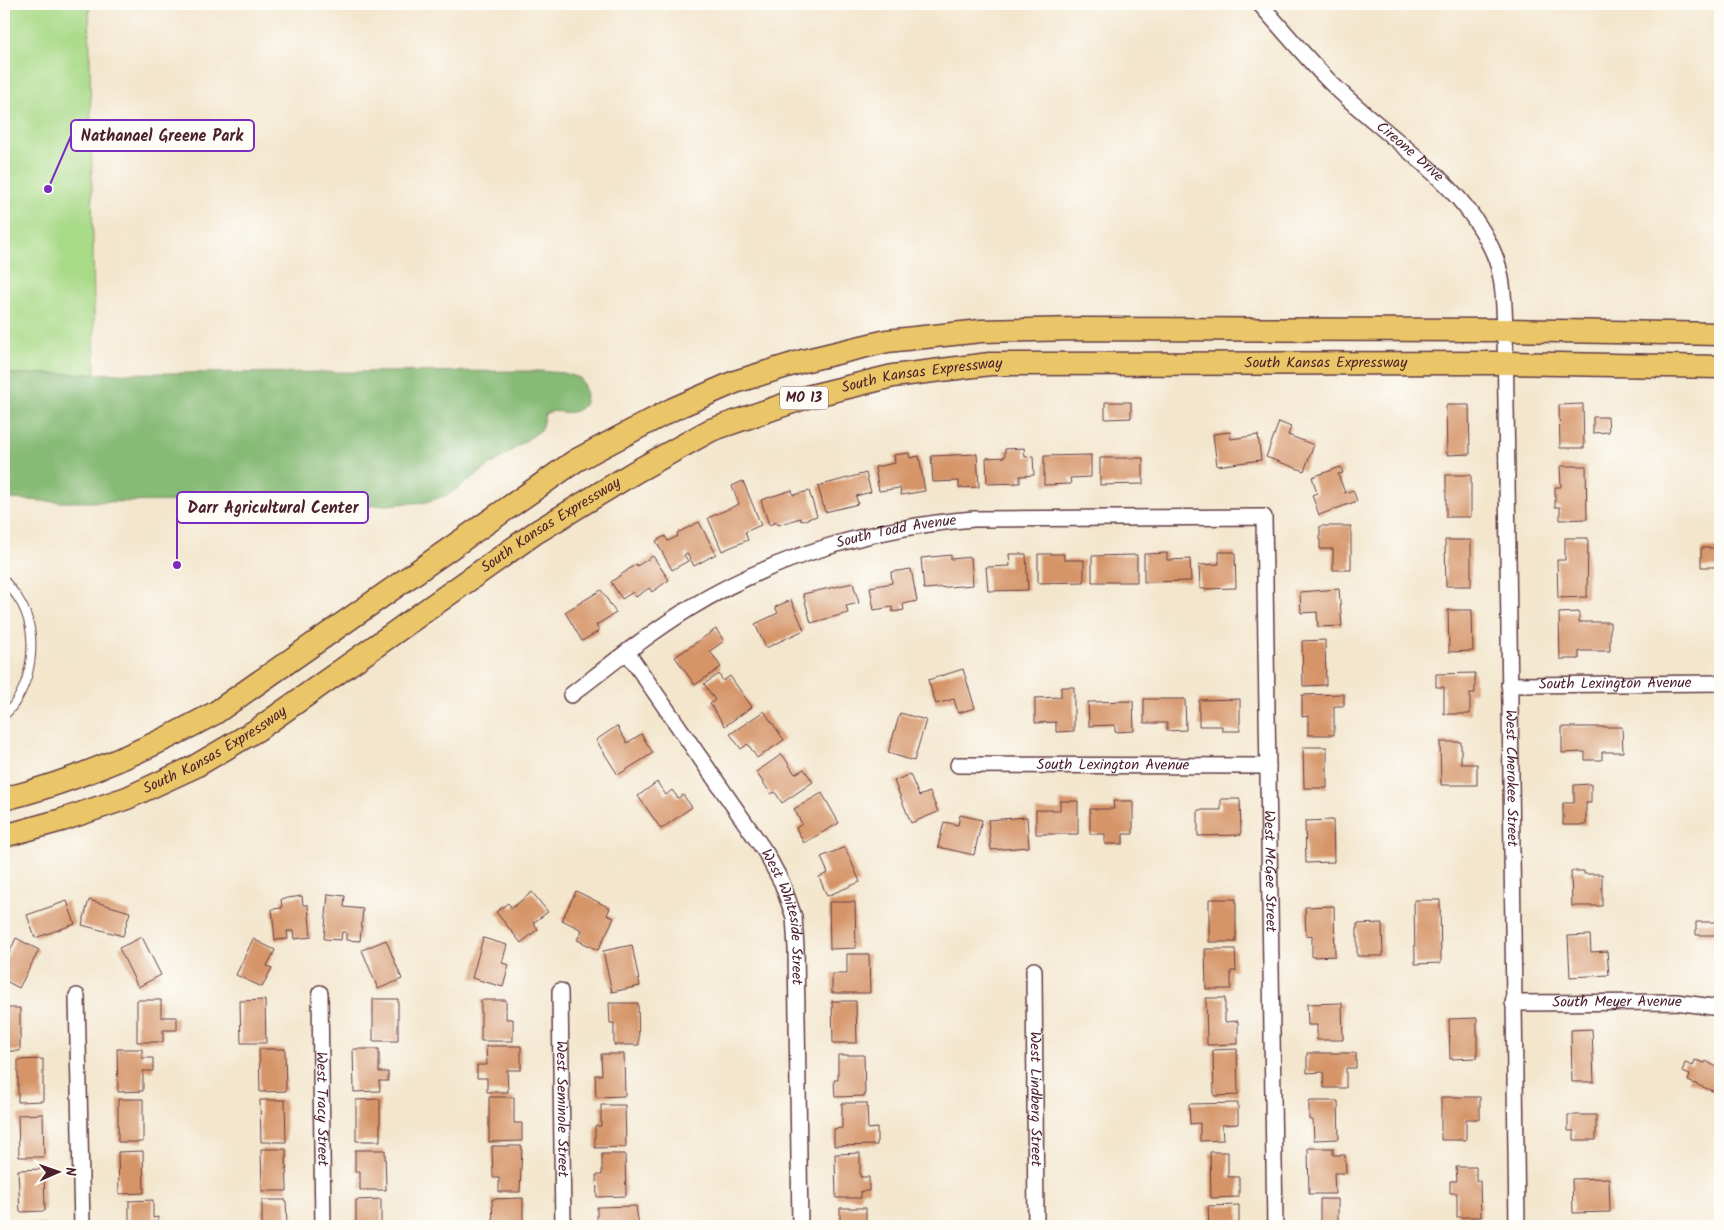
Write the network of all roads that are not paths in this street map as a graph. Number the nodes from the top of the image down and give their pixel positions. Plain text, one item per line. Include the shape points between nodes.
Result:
1 (1260, 4) edge
2 (1505, 330) junction
3 (1720, 334) edge
4 (1505, 363) junction
5 (1720, 367) edge
6 (1264, 517) joint
7 (4, 580) edge
8 (627, 652) junction
9 (1720, 683) edge
10 (1510, 684) junction
11 (571, 695) dead end
12 (4, 716) edge
13 (958, 765) dead end
14 (1268, 766) junction
15 (4, 800) edge
16 (4, 836) edge
17 (1034, 970) dead end
18 (560, 991) dead end
19 (320, 993) dead end
20 (78, 996) dead end
21 (1513, 1004) junction
22 (1720, 1008) edge
23 (82, 1226) edge
24 (323, 1226) edge
25 (563, 1226) edge
26 (800, 1226) edge
27 (1036, 1226) edge
28 (1275, 1226) edge
29 (1517, 1226) edge

1 - 2 street, Cireone Drive via 1331,83 1432,171 1476,222 1496,259 1502,281
2 - 3 main road, MO 13
2 - 4 street, West Cherokee Street
2 - 15 main road, MO 13 via 981,331 887,341 803,361 735,382 673,409 575,461 215,713 164,741 98,770
4 - 5 main road, South Kansas Expressway / MO 13
4 - 10 street, West Cherokee Street
4 - 16 main road, South Kansas Expressway / MO 13 via 990,364 893,376 807,397 711,430 634,472 535,533 257,730 194,767 127,798
6 - 8 street, South Todd Avenue via 1011,518 937,522 906,528 816,551 761,572 690,608
6 - 14 street, West McGee Street
7 - 12 lane via 19,599 30,628 31,659 23,689
8 - 11 street, South Todd Avenue
8 - 26 street, West Whiteside Street via 766,853 782,883 794,917
9 - 10 street, South Lexington Avenue
10 - 21 street, West Cherokee Street
13 - 14 street, South Lexington Avenue
14 - 28 street, West McGee Street
17 - 27 street, West Lindberg Street
18 - 25 street, West Seminole Street
19 - 24 street, West Tracy Street
20 - 23 street
21 - 22 street, South Meyer Avenue via 1676,1002
21 - 29 street, West Cherokee Street

